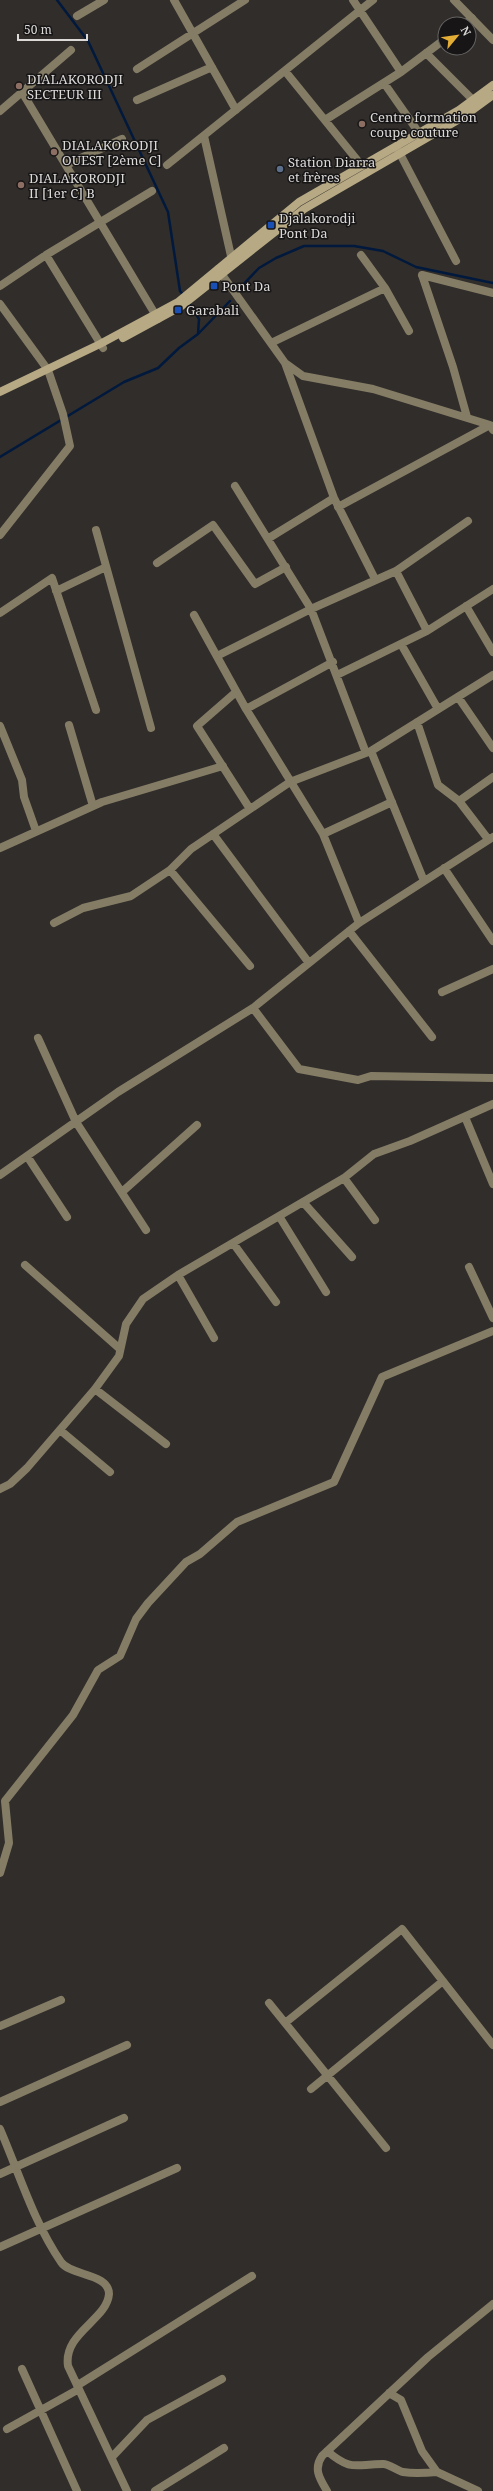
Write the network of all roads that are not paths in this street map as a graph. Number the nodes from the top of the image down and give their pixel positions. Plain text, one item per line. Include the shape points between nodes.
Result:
1 (104, 0) edge
2 (174, 0) edge
3 (245, 0) edge
4 (353, 0) edge
5 (373, 0) edge
6 (454, 0) edge
7 (360, 11) junction
8 (77, 16) dead end
9 (470, 16) edge
10 (477, 23) edge
11 (193, 33) junction
12 (493, 40) edge
13 (437, 45) edge
14 (72, 50) dead end
15 (426, 54) junction
16 (212, 68) junction
17 (137, 69) dead end
18 (285, 71) junction
19 (401, 72) junction
20 (384, 82) junction
21 (493, 85) edge
22 (22, 92) junction
23 (493, 95) edge
24 (137, 100) dead end
25 (476, 102) junction
26 (236, 110) junction
27 (0, 111) edge
28 (325, 120) junction
29 (419, 133) junction
30 (204, 136) junction
31 (122, 139) dead end
32 (398, 150) junction
33 (66, 165) junction
34 (167, 165) dead end
35 (362, 166) junction
36 (152, 191) dead end
37 (100, 223) junction
38 (46, 255) junction
39 (361, 255) dead end
40 (233, 260) junction
41 (456, 261) dead end
42 (220, 271) junction
43 (0, 286) edge
44 (385, 288) junction
45 (493, 293) edge
46 (0, 304) edge
47 (156, 317) junction
48 (409, 331) dead end
49 (271, 343) junction
50 (102, 346) junction
51 (285, 363) junction
52 (48, 372) junction
53 (0, 392) edge
54 (0, 397) edge
55 (467, 418) junction
56 (492, 427) edge
57 (235, 486) dead end
58 (334, 498) junction
59 (338, 507) junction
60 (468, 521) dead end
61 (96, 530) dead end
62 (0, 535) edge
63 (269, 538) junction
64 (157, 563) dead end
65 (106, 567) junction
66 (286, 567) junction
67 (396, 571) junction
68 (376, 579) junction
69 (493, 589) edge
70 (56, 591) junction
71 (466, 606) junction
72 (310, 609) junction
73 (0, 613) edge
74 (194, 615) dead end
75 (427, 631) junction
76 (401, 644) junction
77 (493, 652) edge
78 (216, 656) junction
79 (332, 662) junction
80 (337, 675) junction
81 (493, 675) edge
82 (236, 692) junction
83 (458, 697) junction
84 (246, 709) junction
85 (438, 709) junction
86 (96, 710) dead end
87 (417, 722) junction
88 (68, 725) dead end
89 (0, 726) edge
90 (151, 728) dead end
91 (493, 748) edge
92 (369, 752) junction
93 (223, 766) junction
94 (493, 777) edge
95 (290, 782) junction
96 (459, 801) junction
97 (392, 802) junction
98 (94, 806) junction
99 (250, 809) junction
100 (36, 831) junction
101 (213, 834) junction
102 (323, 834) junction
103 (490, 838) edge
104 (0, 848) edge
105 (444, 868) junction
106 (170, 870) junction
107 (424, 881) junction
108 (54, 923) dead end
109 (359, 923) junction
110 (349, 931) junction
111 (493, 941) edge
112 (308, 963) junction
113 (250, 966) dead end
114 (493, 969) edge
115 (442, 992) dead end
116 (252, 1008) junction
117 (432, 1037) dead end
118 (38, 1038) dead end
119 (493, 1078) edge
120 (493, 1104) edge
121 (464, 1117) junction
122 (76, 1122) junction
123 (197, 1125) dead end
124 (27, 1156) junction
125 (0, 1175) edge
126 (344, 1178) junction
127 (493, 1184) edge
128 (122, 1192) junction
129 (303, 1202) junction
130 (279, 1216) junction
131 (67, 1217) dead end
132 (375, 1220) dead end
133 (146, 1230) dead end
134 (233, 1243) junction
135 (352, 1257) dead end
136 (25, 1265) dead end
137 (469, 1267) dead end
138 (178, 1275) junction
139 (326, 1292) dead end
140 (276, 1302) dead end
141 (493, 1318) edge
142 (493, 1331) edge
143 (214, 1338) dead end
144 (120, 1349) junction
145 (95, 1389) junction
146 (60, 1430) junction
147 (166, 1444) dead end
148 (110, 1472) dead end
149 (0, 1488) edge
150 (0, 1873) edge
151 (444, 1981) junction
152 (61, 2000) dead end
153 (269, 2003) dead end
154 (285, 2023) junction
155 (0, 2026) edge
156 (127, 2045) dead end
157 (493, 2045) edge
158 (328, 2076) junction
159 (311, 2089) dead end
160 (0, 2102) edge
161 (124, 2118) dead end
162 (0, 2130) edge
163 (386, 2148) dead end
164 (16, 2166) junction
165 (177, 2168) dead end
166 (0, 2174) edge
167 (42, 2228) junction
168 (0, 2247) edge
169 (252, 2276) dead end
170 (493, 2304) edge
171 (22, 2369) dead end
172 (222, 2379) dead end
173 (78, 2387) junction
174 (389, 2393) junction
175 (41, 2410) junction
176 (7, 2429) dead end
177 (224, 2448) dead end
178 (327, 2451) junction
179 (112, 2457) junction
180 (437, 2472) junction
181 (77, 2491) edge
182 (127, 2491) edge
183 (155, 2491) edge
184 (327, 2491) edge
185 (478, 2491) edge

1 - 8 street
2 - 11 street
3 - 11 street
4 - 7 street
5 - 7 street
6 - 9 street
7 - 18 street
7 - 19 street
10 - 12 street
11 - 16 street
11 - 17 street
13 - 15 street
14 - 22 street
15 - 19 street
15 - 25 street
16 - 24 street
16 - 26 street
18 - 26 street
18 - 28 street
19 - 20 street
20 - 28 street
20 - 29 street
21 - 25 main road
22 - 27 street
22 - 33 street
23 - 25 main road
25 - 29 main road
25 - 32 main road via 463,117
26 - 30 street
28 - 35 street
29 - 32 main road
30 - 34 street
30 - 40 street
31 - 33 street
32 - 35 main road
32 - 40 main road via 304,209
32 - 41 street
33 - 37 street
35 - 40 main road via 299,202
36 - 37 street
37 - 38 street
37 - 47 street
38 - 43 street
38 - 50 street
39 - 44 street
40 - 42 main road
42 - 47 main road via 179,304
42 - 49 street
44 - 48 street
44 - 49 street
45 - 55 street via 422,275
46 - 52 street
47 - 50 main road
49 - 51 street
50 - 52 main road
51 - 55 street via 303,376 373,389
51 - 58 street
52 - 53 main road
52 - 54 main road
52 - 62 street via 70,446
55 - 56 street
56 - 59 street
57 - 63 street
58 - 59 street
58 - 63 street
59 - 68 street
60 - 67 street
61 - 65 street
63 - 66 street
64 - 66 street via 213,525 255,584
65 - 70 street
65 - 90 street
66 - 72 street
67 - 68 street
67 - 75 street
68 - 72 street
69 - 71 street
70 - 73 street via 52,578
70 - 86 street
71 - 75 street
71 - 77 street
72 - 78 street
72 - 79 street
74 - 78 street
75 - 76 street
76 - 80 street
76 - 85 street
78 - 82 street
79 - 80 street
79 - 84 street
80 - 92 street
81 - 83 street
82 - 84 street
82 - 93 street via 197,726
83 - 85 street
83 - 91 street
84 - 95 street
85 - 87 street
87 - 92 street
87 - 96 street via 438,785
88 - 98 street
89 - 100 street via 22,780 24,797
92 - 95 street
92 - 97 street
93 - 98 street
93 - 99 street
94 - 96 street
95 - 99 street
95 - 102 street
96 - 103 street
97 - 102 street
97 - 107 street
98 - 100 street
99 - 101 street
100 - 104 street
101 - 106 street via 191,849
101 - 112 street
102 - 109 street
103 - 105 street
105 - 107 street
105 - 111 street
106 - 108 street via 131,896 83,908
106 - 113 street
107 - 109 street
109 - 110 street
110 - 112 street
110 - 117 street
112 - 116 street
114 - 115 street
116 - 119 street via 299,1069 358,1080 371,1076
116 - 122 street
118 - 122 street
120 - 121 street
121 - 126 street via 374,1154
121 - 127 street
122 - 124 street
122 - 128 street
123 - 128 street
124 - 125 street
124 - 131 street
126 - 129 street
126 - 132 street
128 - 133 street
129 - 130 street
129 - 135 street
130 - 134 street
130 - 139 street
134 - 138 street
134 - 140 street
136 - 144 street
137 - 141 street
138 - 143 street
138 - 144 street via 143,1300 126,1324
142 - 150 street via 382,1377 334,1482 237,1522 200,1554 186,1562 148,1603 136,1619 120,1656 98,1670 73,1715 6,1801 10,1843
144 - 145 street via 118,1356
145 - 146 street
145 - 147 street
146 - 148 street
146 - 149 street via 27,1468 10,1484
151 - 154 street via 402,1928
151 - 157 street
151 - 158 street
152 - 155 street
153 - 154 street
154 - 158 street
156 - 160 street
158 - 159 street
158 - 163 street
161 - 164 street
162 - 164 street
164 - 166 street
164 - 167 street
165 - 167 street
167 - 168 street
167 - 173 street via 63,2265 102,2281 109,2295 104,2306 75,2341 67,2356 68,2366
169 - 173 street
170 - 174 street
171 - 175 street
172 - 179 street via 146,2420
173 - 175 street
173 - 179 street
174 - 178 street
174 - 180 street via 401,2400 422,2451
175 - 176 street
175 - 181 street
177 - 183 street
178 - 180 street via 342,2464 362,2467 385,2464 402,2472
178 - 184 street via 317,2463 320,2479
179 - 182 street
180 - 185 street

